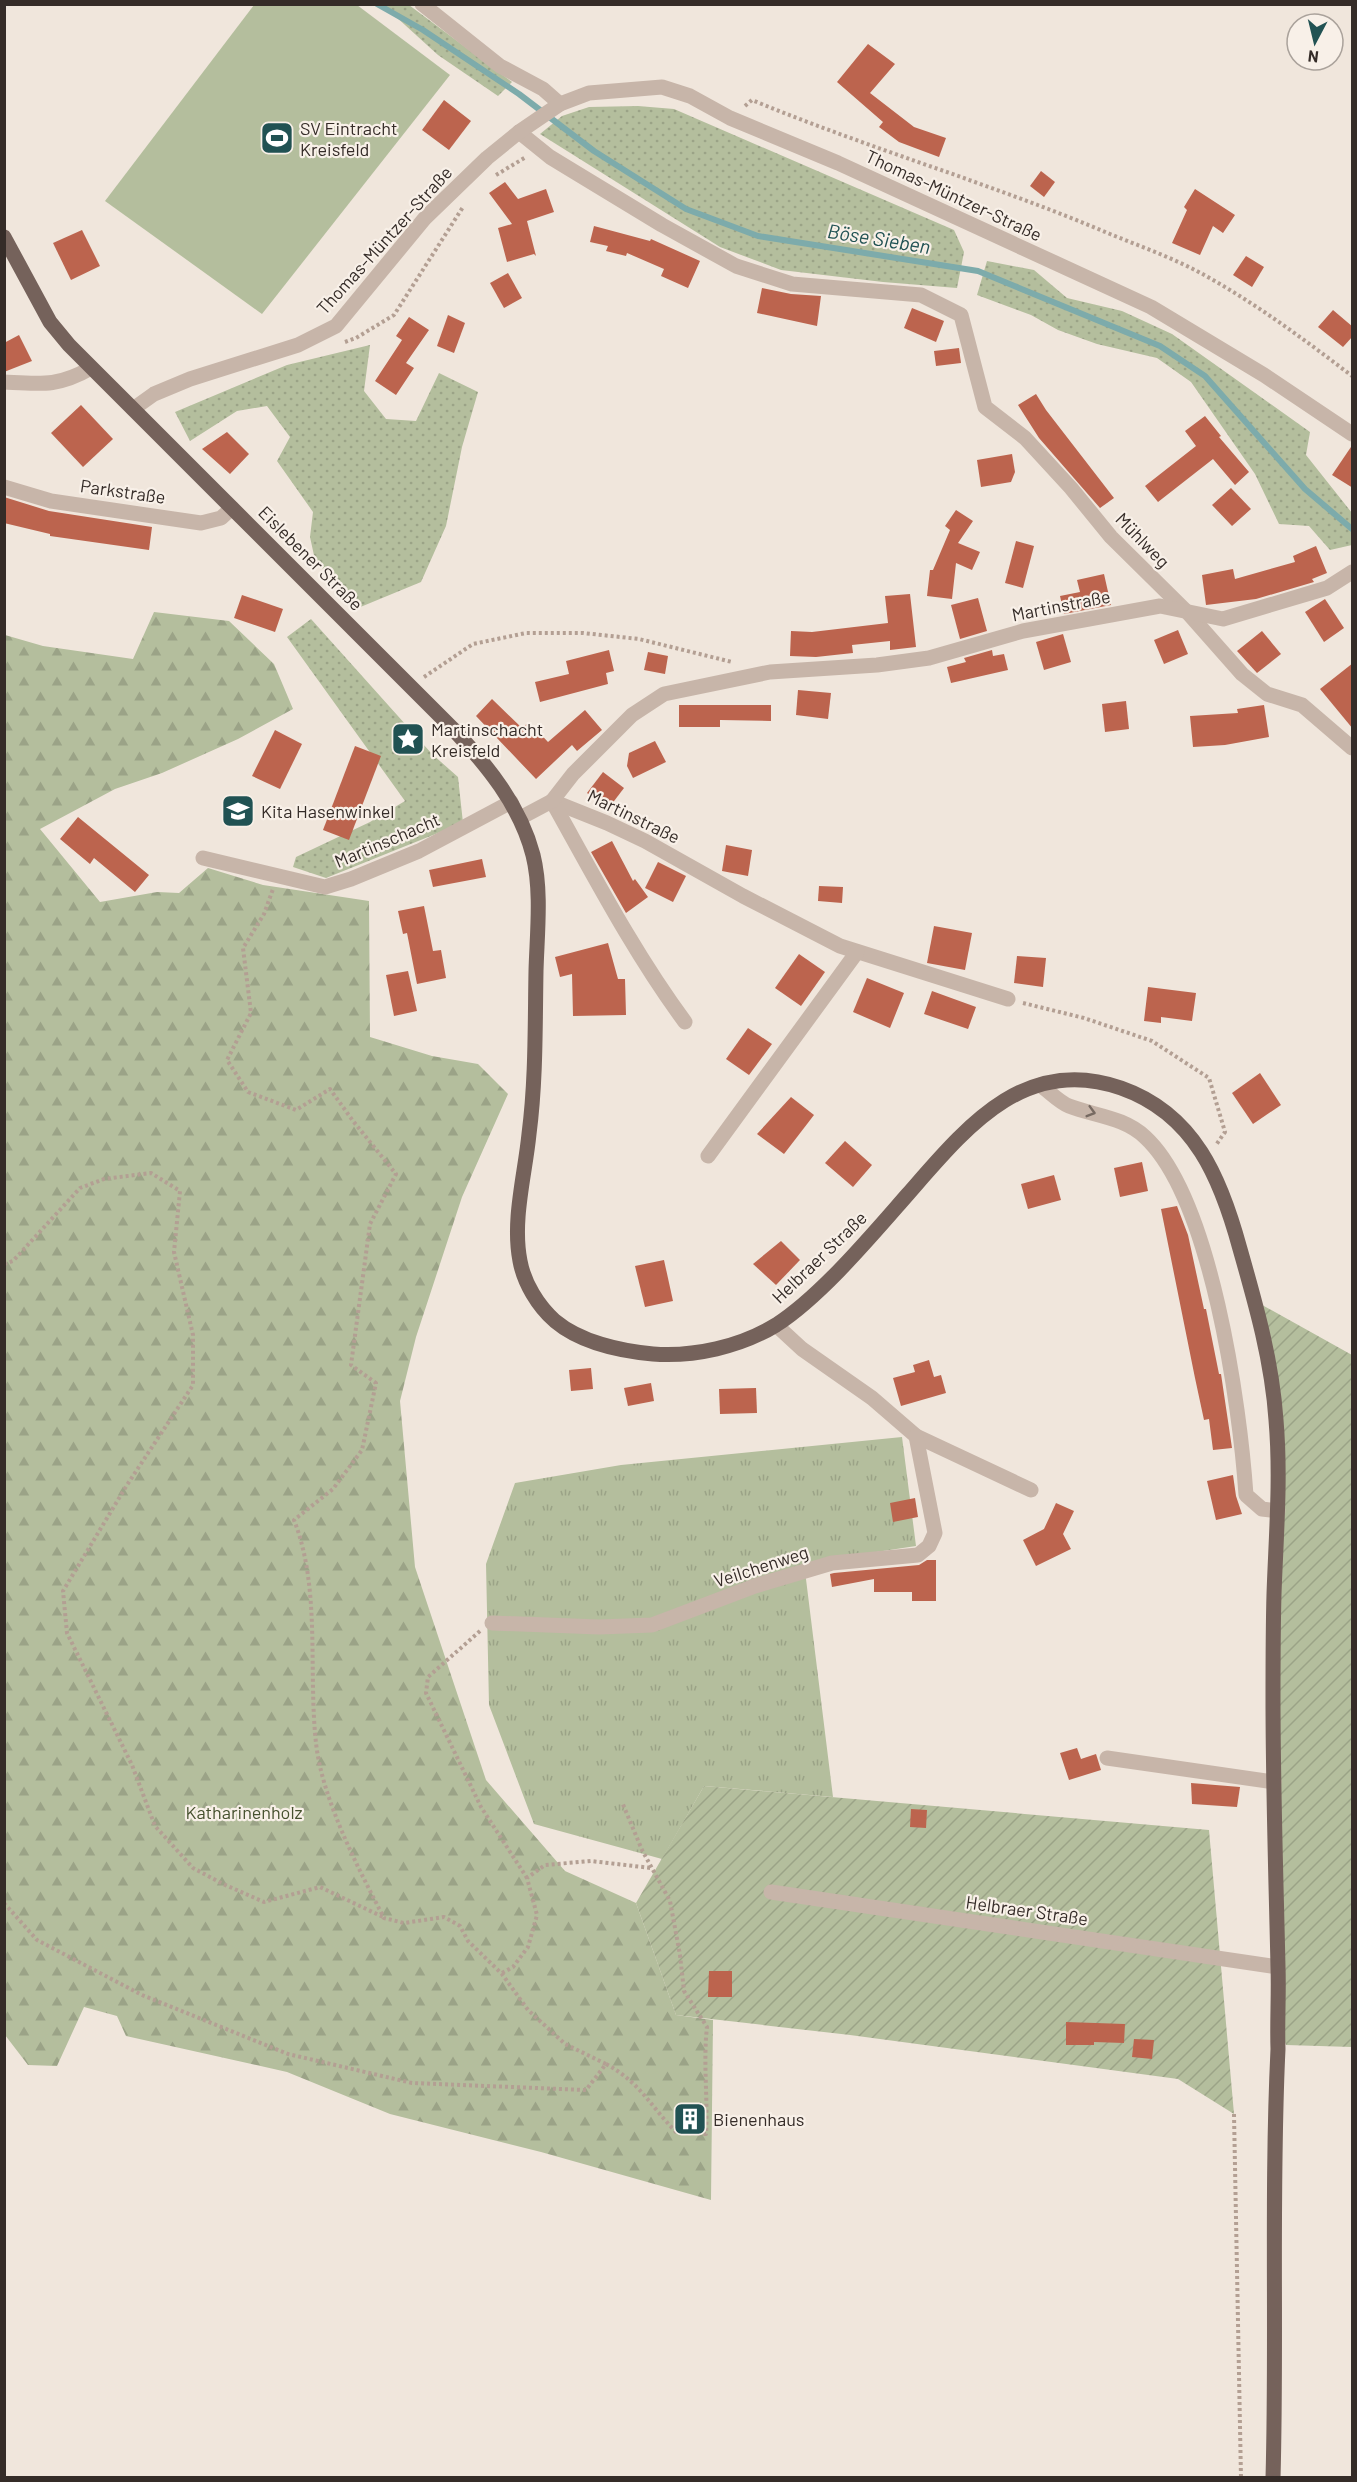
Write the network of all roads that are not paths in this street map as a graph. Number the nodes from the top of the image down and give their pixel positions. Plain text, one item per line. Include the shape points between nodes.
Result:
1 (422, 4) edge
2 (556, 107) junction
3 (519, 132) junction
4 (4, 237) edge
5 (91, 368) junction
6 (4, 382) edge
7 (133, 409) junction
8 (1353, 434) edge
9 (4, 487) edge
10 (232, 508) junction
11 (1353, 572) edge
12 (1189, 614) junction
13 (1353, 748) edge
14 (552, 801) junction
15 (511, 802) junction
16 (520, 818) junction
17 (203, 858) dead end
18 (537, 930) joint
19 (857, 952) junction
20 (1008, 999) road end
21 (685, 1022) dead end
22 (1040, 1085) junction
23 (708, 1156) dead end
24 (776, 1325) junction
25 (916, 1436) junction
26 (1030, 1490) dead end
27 (1278, 1511) junction
28 (492, 1623) road end
29 (1107, 1758) dead end
30 (1274, 1782) junction
31 (771, 1892) dead end
32 (1278, 1968) junction
33 (1273, 2478) edge

1 - 2 street via 500,66 543,89
2 - 3 street, Thomas-Müntzer-Straße
2 - 8 street, Thomas-Müntzer-Straße via 589,93 662,87 690,96 730,118 1151,307
3 - 7 street, Thomas-Müntzer-Straße via 425,218 336,326 298,345 189,379 154,394
3 - 12 street, Mühlweg via 539,149 662,225 736,266 792,284 921,295 961,315 985,407 1025,438 1111,537
4 - 5 main road, Eislebener Straße via 50,322
5 - 6 street via 51,384
5 - 7 main road, Eislebener Straße
7 - 10 main road, Eislebener Straße
9 - 10 street, Parkstraße via 51,501 201,523 221,518
10 - 15 main road, Eislebener Straße via 470,748
11 - 12 street, Martinstraße via 1327,588 1223,619
12 - 13 street, Mühlweg via 1242,674 1268,694 1302,705
12 - 14 street, Martinstraße via 1160,606 1023,631 929,658 770,672 664,694 632,715 573,774
14 - 16 street, Martinstraße
14 - 19 street, Martinstraße via 645,841 796,924
14 - 21 street, Martinstraße via 638,953
15 - 16 main road, Eislebener Straße
15 - 17 street, Martinschacht via 419,851 325,886
16 - 18 main road, Eislebener Straße via 535,863
18 - 24 main road, Helbraer Straße via 532,1102 518,1242 520,1264 529,1287 544,1310 567,1329 609,1346 639,1352 712,1350
19 - 20 street, Martinstraße
19 - 23 street
22 - 24 main road, Helbraer Straße via 1003,1101 969,1127 851,1256
22 -> 27 street via 1067,1105 1115,1118 1144,1136 1170,1169 1190,1209 1216,1300 1238,1412 1246,1495 1262,1509
22 - 27 main road, Helbraer Straße via 1064,1079 1088,1080 1143,1096 1176,1120 1207,1161 1232,1220 1267,1349 1276,1419
24 - 25 street
25 - 26 street
25 - 28 street, Veilchenweg via 935,1533 929,1546 918,1555 832,1563 755,1586 652,1625 599,1628
27 - 30 main road, Helbraer Straße
29 - 30 street
30 - 32 main road, Helbraer Straße
31 - 32 street, Helbraer Straße
32 - 33 main road, Helbraer Straße

